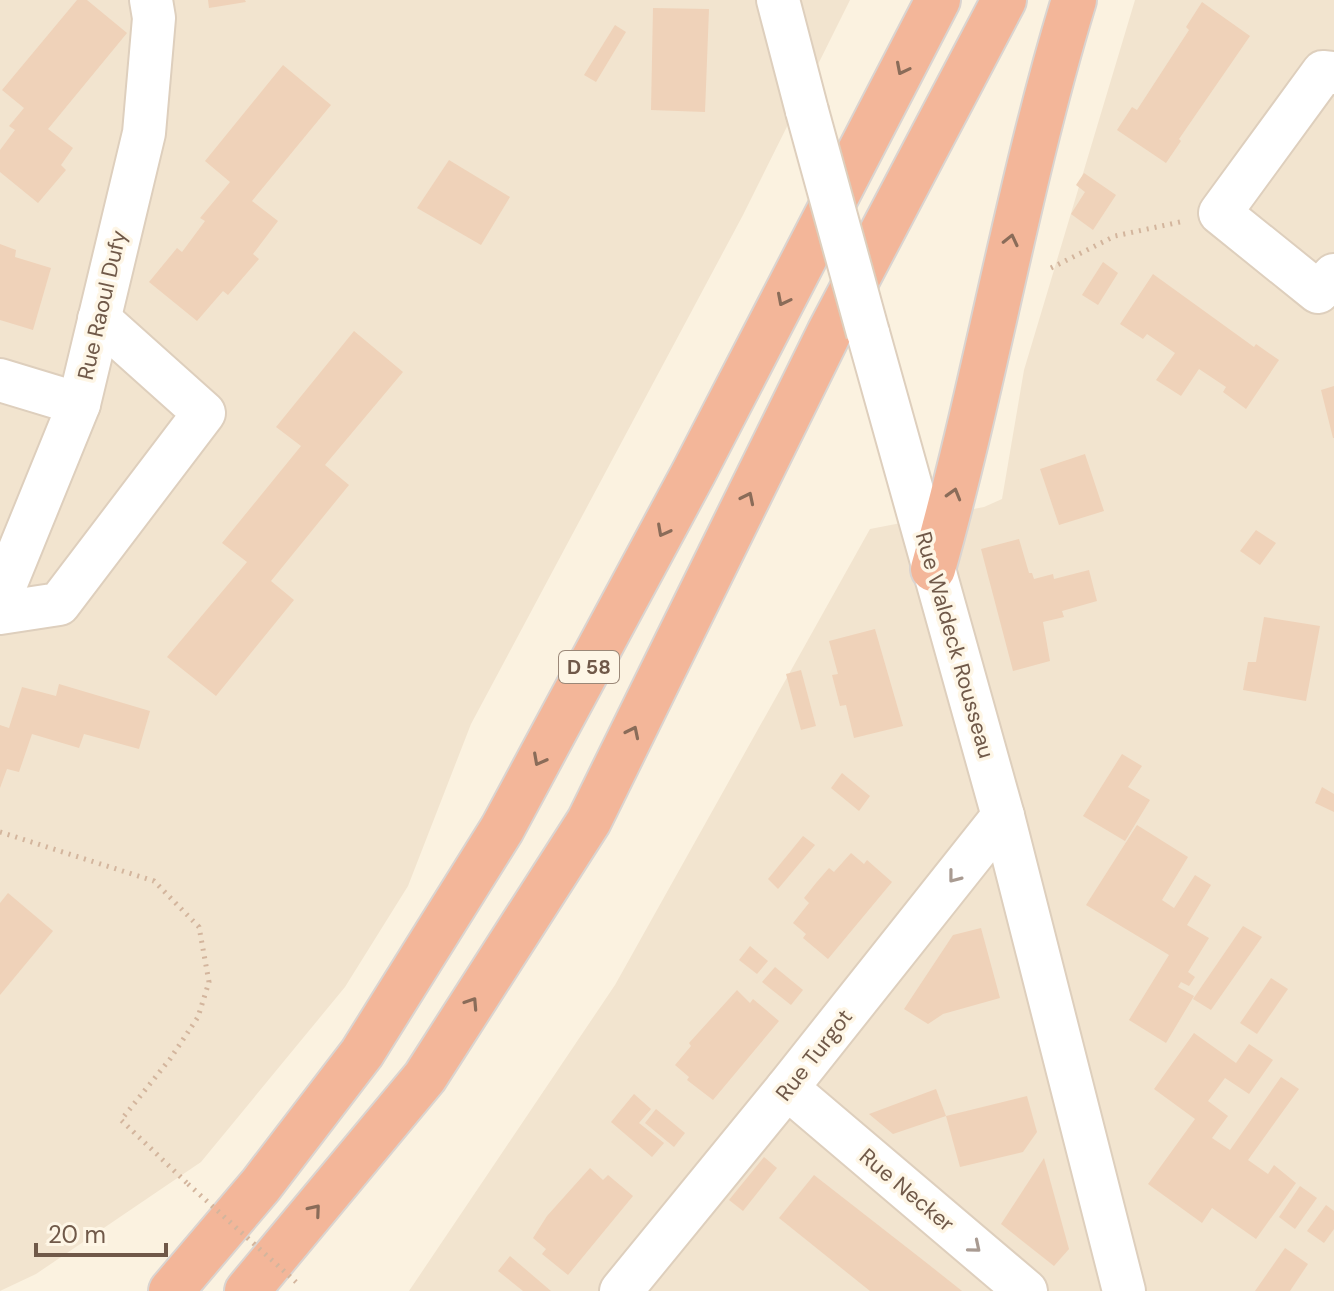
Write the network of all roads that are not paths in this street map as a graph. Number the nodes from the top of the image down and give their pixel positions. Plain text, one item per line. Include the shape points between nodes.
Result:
1 (151, 0) edge
2 (778, 0) edge
3 (938, 0) edge
4 (1004, 0) edge
5 (1074, 0) edge
6 (1334, 73) edge
7 (1334, 275) edge
8 (99, 319) junction
9 (0, 380) edge
10 (79, 404) junction
11 (933, 569) junction
12 (0, 598) edge
13 (0, 613) edge
14 (1003, 816) junction
15 (787, 1088) junction
16 (171, 1291) edge
17 (247, 1291) edge
18 (621, 1291) edge
19 (1026, 1291) edge
20 (1124, 1291) edge

1 - 8 street, Rue Raoul Dufy via 144,133
2 - 11 street, Rue Waldeck Rousseau, bridge
3 -> 16 highway, D 58 via 502,829 362,1053
17 -> 4 highway via 425,1077 589,821 829,333
11 -> 5 highway via 963,465 1010,240
6 - 7 street via 1323,72 1220,213 1318,292
8 - 10 street, Rue Raoul Dufy
8 - 13 street via 204,413 59,604
9 - 10 street
10 - 12 street, Rue Raoul Dufy
11 - 14 street, Rue Waldeck Rousseau
14 -> 15 street, Rue Turgot
14 - 20 street, Rue Waldeck Rousseau
15 - 18 street, Rue Turgot
15 -> 19 street, Rue Necker

